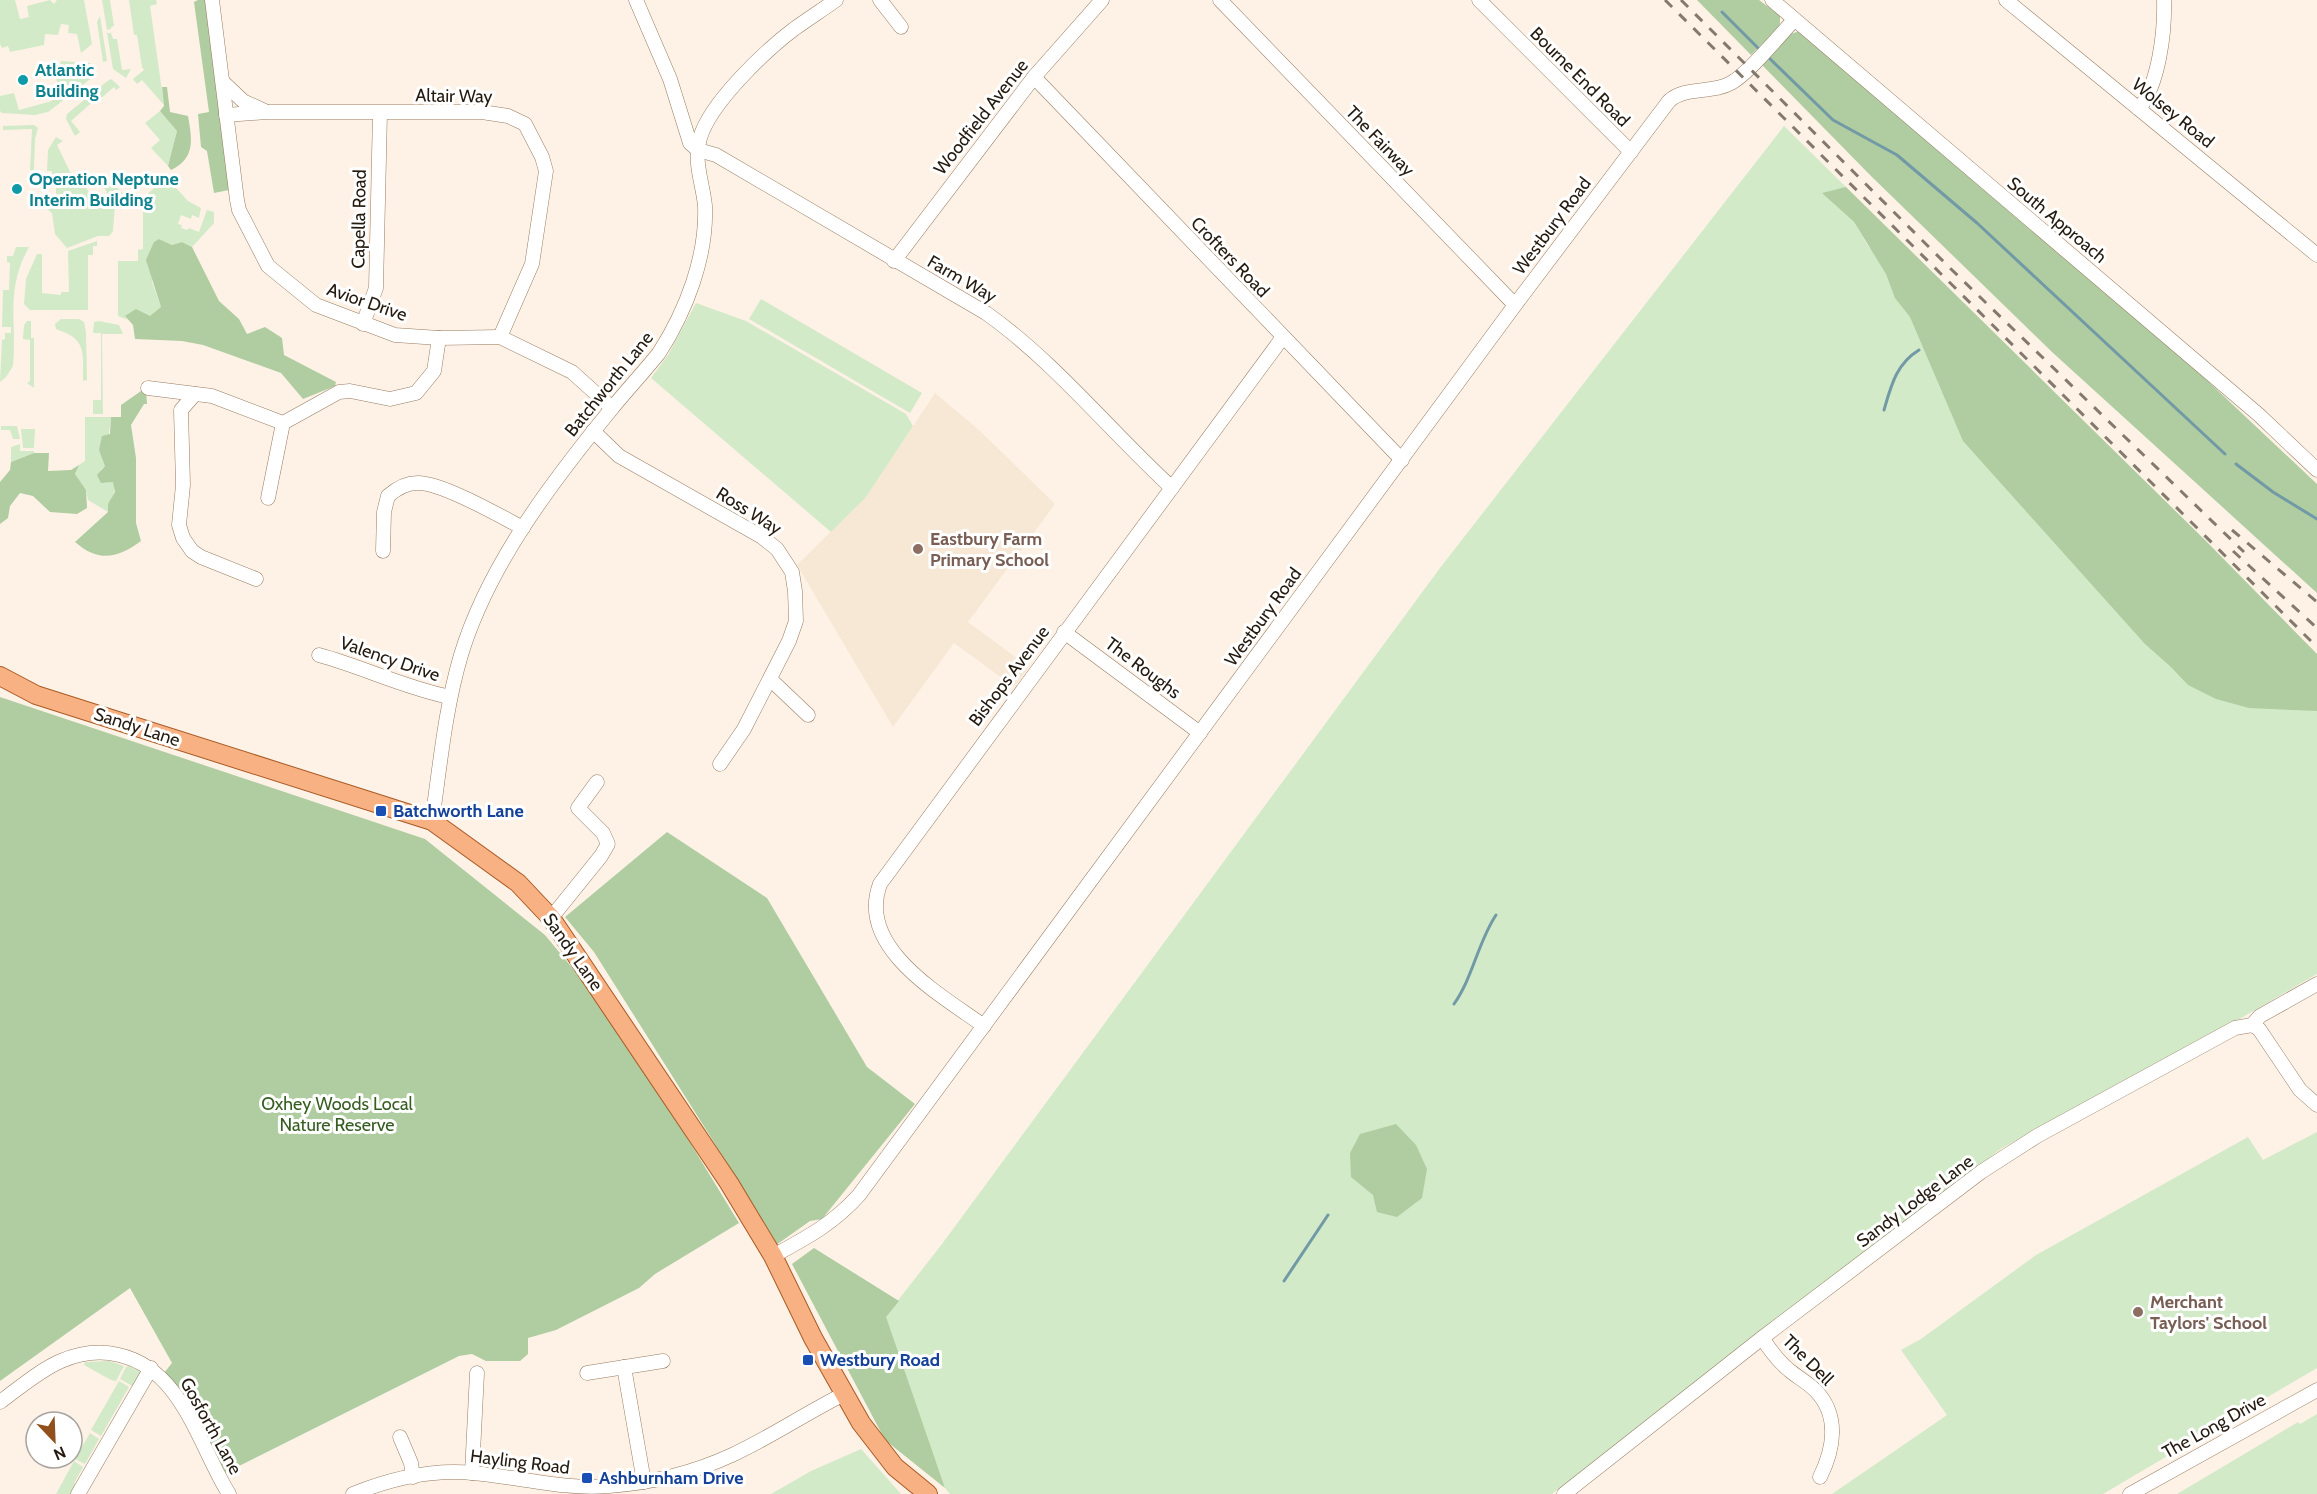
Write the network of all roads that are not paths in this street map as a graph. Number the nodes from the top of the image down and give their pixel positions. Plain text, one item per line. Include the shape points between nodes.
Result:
1 (212, 0) edge
2 (636, 0) edge
3 (836, 0) edge
4 (880, 0) edge
5 (1102, 0) edge
6 (1220, 0) edge
7 (1479, 0) edge
8 (1772, 0) edge
9 (2006, 0) edge
10 (2164, 0) edge
11 (1794, 20) junction
12 (901, 27) dead end
13 (1034, 77) junction
14 (223, 82) junction
15 (2139, 109) junction
16 (267, 112) junction
17 (380, 113) junction
18 (226, 115) junction
19 (698, 150) junction
20 (1631, 152) junction
21 (2317, 255) edge
22 (894, 261) junction
23 (1515, 306) junction
24 (363, 324) junction
25 (500, 337) junction
26 (1283, 337) junction
27 (439, 338) junction
28 (148, 388) dead end
29 (170, 391) junction
30 (195, 394) junction
31 (612, 408) junction
32 (182, 410) junction
33 (283, 423) junction
34 (593, 431) junction
35 (1402, 460) junction
36 (2317, 470) edge
37 (1172, 488) junction
38 (268, 498) dead end
39 (523, 528) junction
40 (382, 551) dead end
41 (256, 579) dead end
42 (1064, 633) junction
43 (318, 655) dead end
44 (0, 676) edge
45 (770, 680) junction
46 (450, 697) junction
47 (808, 715) dead end
48 (1200, 733) junction
49 (720, 764) dead end
50 (597, 782) dead end
51 (432, 821) junction
52 (551, 918) junction
53 (2317, 984) edge
54 (2252, 1025) junction
55 (984, 1026) junction
56 (2317, 1104) edge
57 (773, 1256) junction
58 (1762, 1338) junction
59 (663, 1361) dead end
60 (624, 1367) junction
61 (151, 1368) junction
62 (477, 1373) dead end
63 (587, 1373) dead end
64 (2317, 1390) edge
65 (844, 1394) junction
66 (0, 1402) edge
67 (399, 1437) dead end
68 (472, 1473) junction
69 (413, 1477) junction
70 (1821, 1477) dead end
71 (396, 1480) junction
72 (644, 1482) junction
73 (570, 1491) edge
74 (78, 1494) edge
75 (229, 1494) edge
76 (353, 1494) edge
77 (399, 1494) edge
78 (928, 1494) edge
79 (1564, 1494) edge
80 (2130, 1494) edge

1 - 14 street, Avior Drive
2 - 19 street via 670,80 687,141
3 - 19 street, Batchworth Lane via 793,30 727,94 702,131
4 - 12 street
5 - 13 street, Woodfield Avenue
6 - 23 street, The Fairway
7 - 20 street, Bourne End Road
8 - 11 street, South Approach
9 - 15 street, Wolsey Road
10 - 15 street via 2164,27 2154,74
11 - 20 street, Westbury Road via 1736,81 1718,89 1673,97
11 - 36 street, South Approach via 2250,407
13 - 22 street, Woodfield Avenue
13 - 26 street, Crofters Road
14 - 16 street via 243,101
14 - 18 street, Avior Drive
15 - 21 street, Wolsey Road
16 - 17 street, Altair Way
16 - 18 street, Altair Way
17 - 24 street, Capella Road via 376,288
17 - 25 street, Altair Way via 494,113 520,120 528,128 546,171 529,272
18 - 24 street, Avior Drive via 239,210 268,266 316,304
19 - 22 street, Farm Way via 716,155
19 - 31 street, Batchworth Lane via 705,214 690,292 659,352
20 - 23 street, Westbury Road
22 - 37 street, Farm Way via 1007,328
23 - 35 street, Westbury Road
24 - 27 street, Avior Drive via 395,335
25 - 27 street, Avior Drive
25 - 31 street, Avior Drive via 572,372
26 - 35 street, Crofters Road
26 - 37 street, Bishops Avenue
27 - 33 street via 434,371 416,393 390,399 339,392
28 - 29 street
29 - 30 street
29 - 32 street
30 - 32 street
30 - 33 street via 231,402
31 - 34 street, Batchworth Lane
32 - 41 street via 179,525 183,538 201,557
33 - 38 street
34 - 39 street, Batchworth Lane
34 - 45 street, Ross Way via 620,456 752,530 784,558 794,580 796,621
35 - 48 street, Westbury Road
37 - 42 street, Bishops Avenue
39 - 40 street via 432,486 410,483 393,492 386,503
39 - 46 street, Batchworth Lane via 474,622
42 - 48 street, The Roughs
42 - 55 street, Bishops Avenue via 884,875 875,900 876,915 891,952
43 - 46 street, Valency Drive
44 - 51 main road, Sandy Lane via 36,695
45 - 47 street
45 - 49 street, Ross Way
46 - 51 street, Batchworth Lane
48 - 55 street, Westbury Road
50 - 52 street via 578,808 603,833 608,844
51 - 52 main road, Sandy Lane via 518,883
52 - 57 main road, Sandy Lane
53 - 54 street, Sandy Lodge Lane via 2260,1016
54 - 56 street via 2259,1029 2300,1090
54 - 58 street, Sandy Lodge Lane via 2235,1028 2037,1136 1976,1176
55 - 57 street, Westbury Road via 842,1214
57 - 65 main road, Sandy Lane
58 - 70 street, The Dell via 1777,1359 1816,1391 1827,1409 1833,1439
58 - 79 street, Sandy Lodge Lane
59 - 60 street
60 - 63 street
60 - 72 street
61 - 66 street, Gosforth Lane via 132,1358 92,1352 60,1361
61 - 74 street
61 - 75 street, Gosforth Lane via 166,1382 186,1413
62 - 68 street
64 - 80 street, The Long Drive
65 - 72 street, Hayling Road via 733,1455
65 - 78 main road, Sandy Lane via 895,1467
67 - 69 street
68 - 69 street, Hayling Road
68 - 73 street, Hayling Road
69 - 71 street, Hayling Road
71 - 76 street, Hayling Road
71 - 77 street
72 - 73 street, Hayling Road

